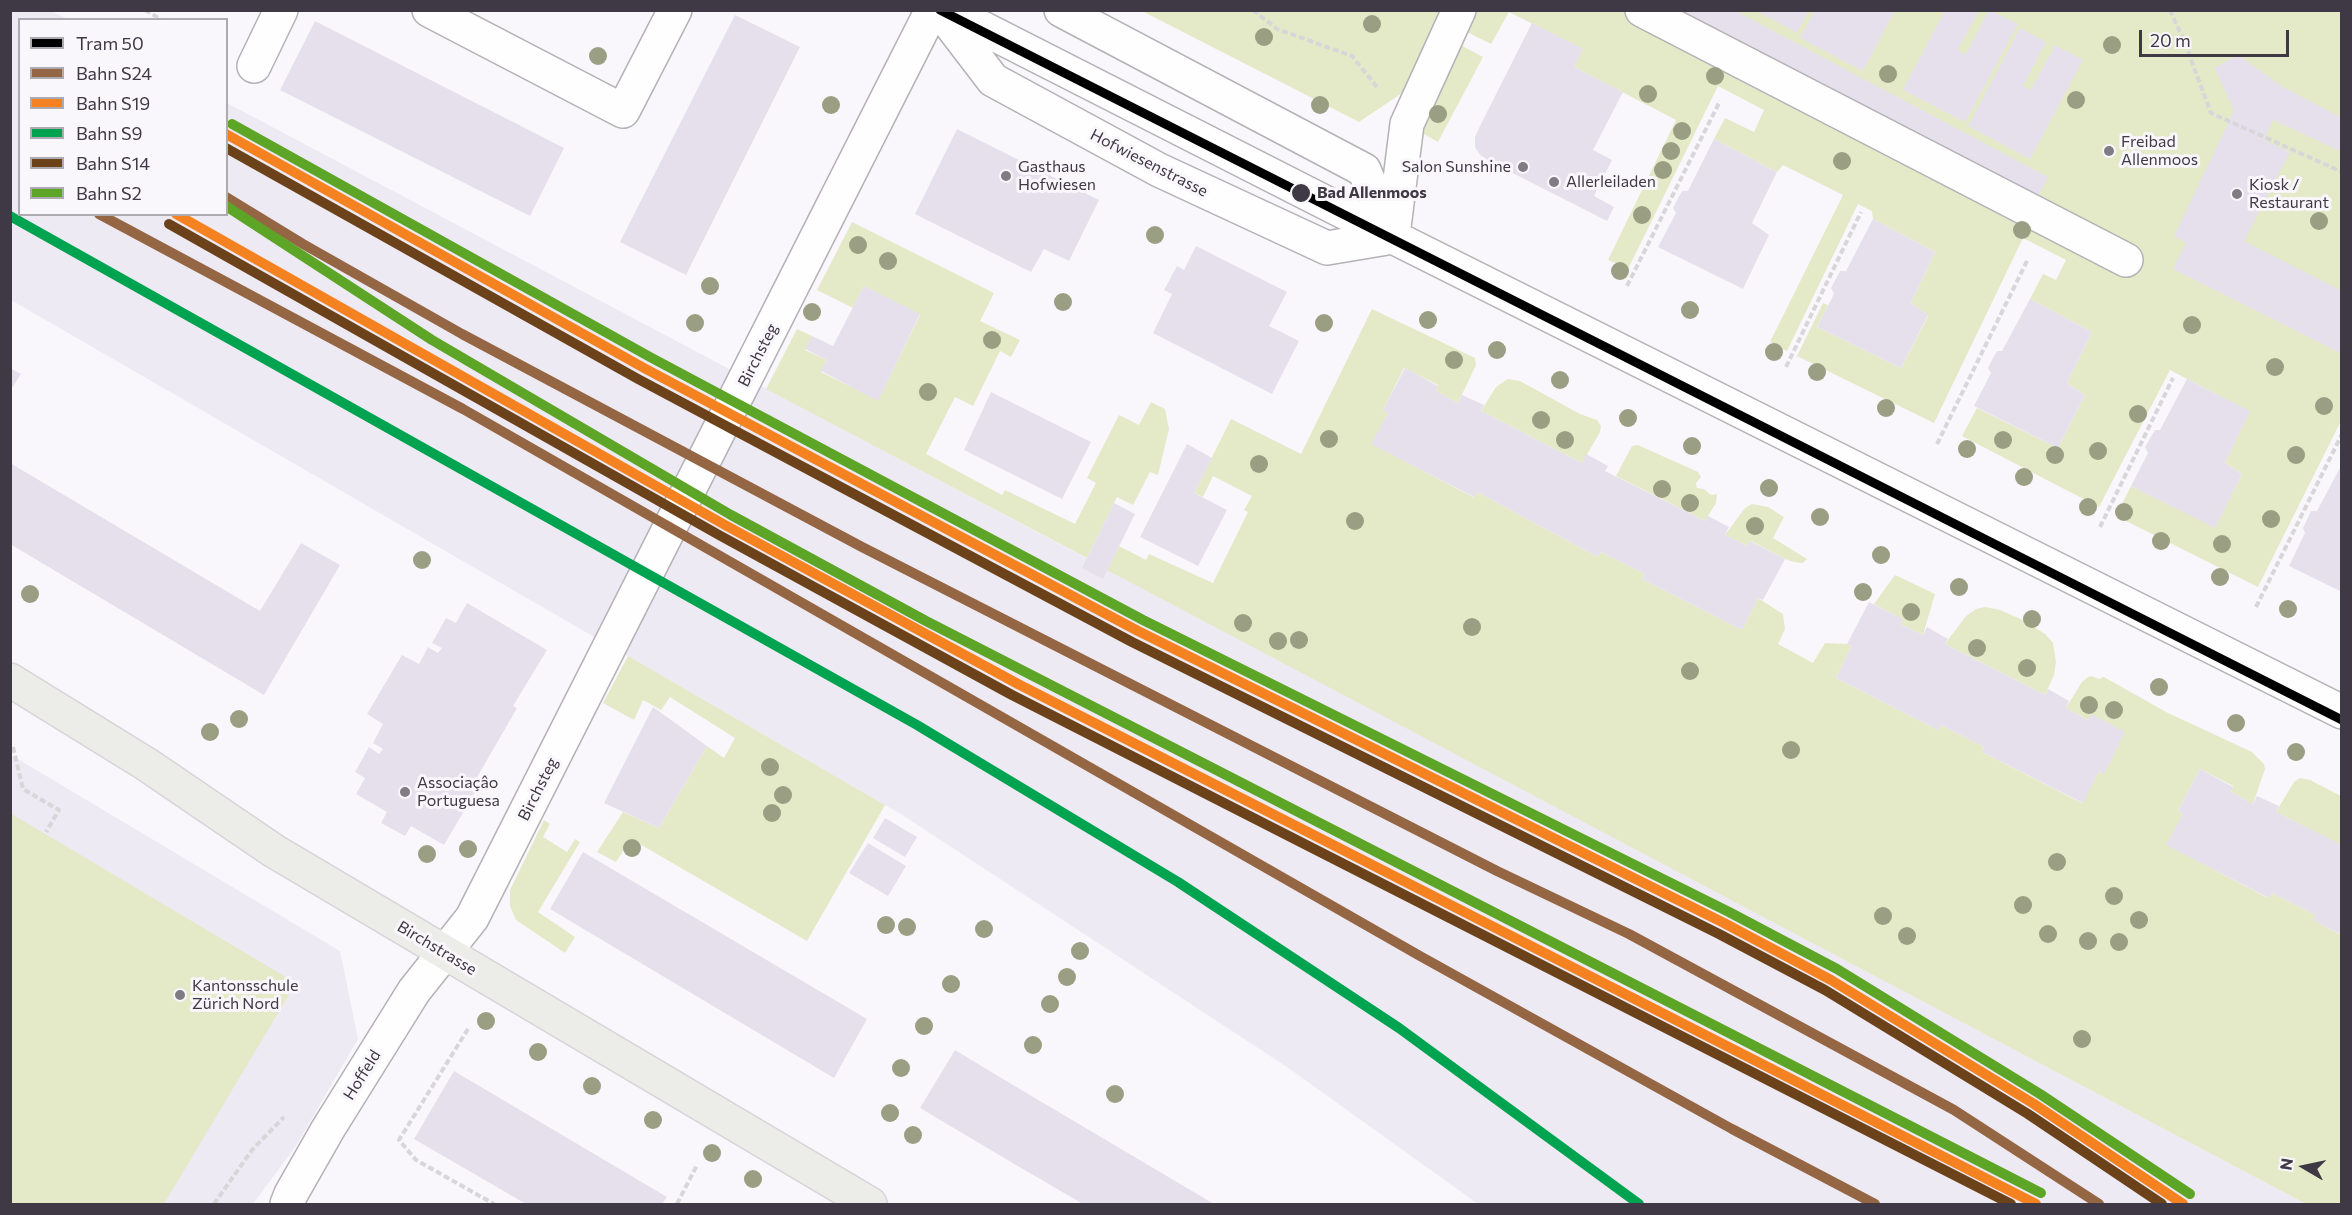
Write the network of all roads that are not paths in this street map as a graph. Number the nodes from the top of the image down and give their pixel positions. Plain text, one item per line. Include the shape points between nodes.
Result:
1 (281, 10) edge
2 (429, 10) edge
3 (675, 10) edge
4 (932, 10) edge
5 (940, 10) edge
6 (947, 10) edge
7 (1061, 10) edge
8 (1459, 10) edge
9 (1642, 10) edge
10 (254, 66) dead end
11 (1393, 237) junction
12 (2126, 260) dead end
13 (10, 680) edge
14 (2342, 712) edge
15 (445, 952) junction
16 (287, 1204) edge
17 (870, 1204) edge

1 - 10 street
2 - 3 street via 623,111
4 - 15 street, Birchsteg via 616,638 471,918
5 - 11 street, Hofwiesenstrasse via 993,80 1159,170 1327,248
6 - 11 street
7 - 11 street via 1364,170
8 - 11 street via 1407,124
9 - 12 street
11 - 14 street
13 - 15 main road, Birchstrasse via 146,764 274,851
15 - 16 street, Hoffeld via 414,991 334,1119
15 - 17 main road, Birchstrasse

